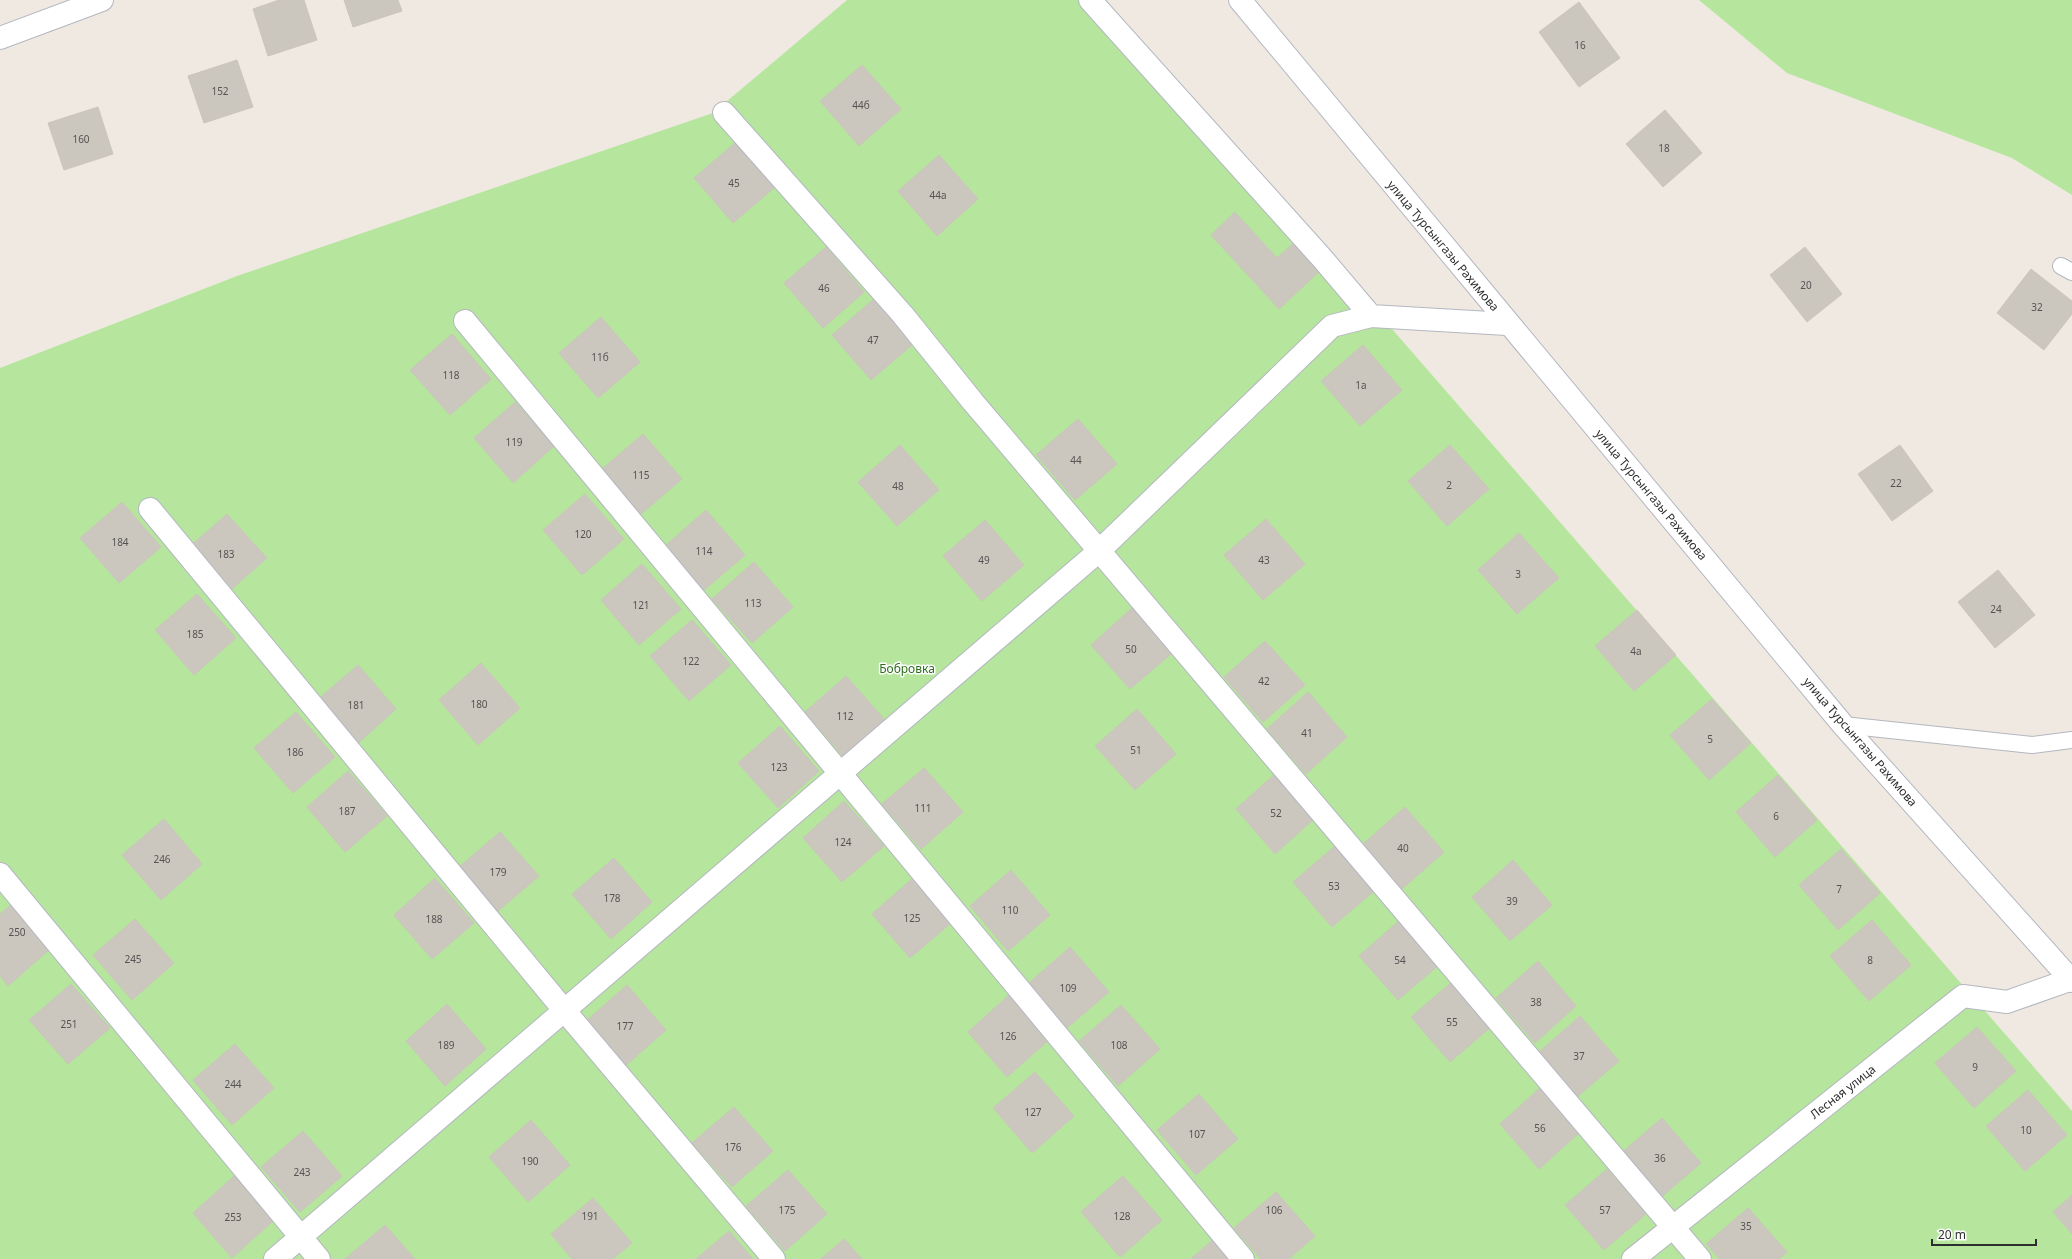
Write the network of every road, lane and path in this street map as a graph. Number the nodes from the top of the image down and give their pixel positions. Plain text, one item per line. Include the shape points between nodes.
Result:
1 (102, 0) edge
2 (1090, 0) edge
3 (1240, 0) edge
4 (0, 38) edge
5 (724, 113) dead end
6 (1371, 316) junction
7 (465, 321) dead end
8 (1507, 324) junction
9 (150, 509) dead end
10 (1099, 551) junction
11 (1843, 726) junction
12 (2072, 740) edge
13 (840, 775) junction
14 (0, 874) edge
15 (2072, 980) edge
16 (564, 1010) junction
17 (1674, 1226) junction
18 (301, 1237) junction
19 (275, 1259) edge
20 (320, 1259) edge
21 (774, 1259) edge
22 (1243, 1259) edge
23 (1633, 1259) edge
24 (1700, 1259) edge

1 - 4 street
2 - 6 street
3 - 8 street, улица Турсынгазы Рахимова
5 - 10 street via 903,315
6 - 8 street
6 - 10 street via 1332,326
7 - 13 street
8 - 11 street, улица Турсынгазы Рахимова
9 - 16 street
10 - 13 street
10 - 17 street
11 - 12 lane via 2032,745
11 - 15 street, улица Турсынгазы Рахимова
13 - 16 street
13 - 22 street
14 - 18 street
15 - 17 street, Лесная улица via 2007,1002 1963,996
16 - 18 street
16 - 21 street
17 - 23 street, Лесная улица
17 - 24 street
18 - 19 street
18 - 20 street

